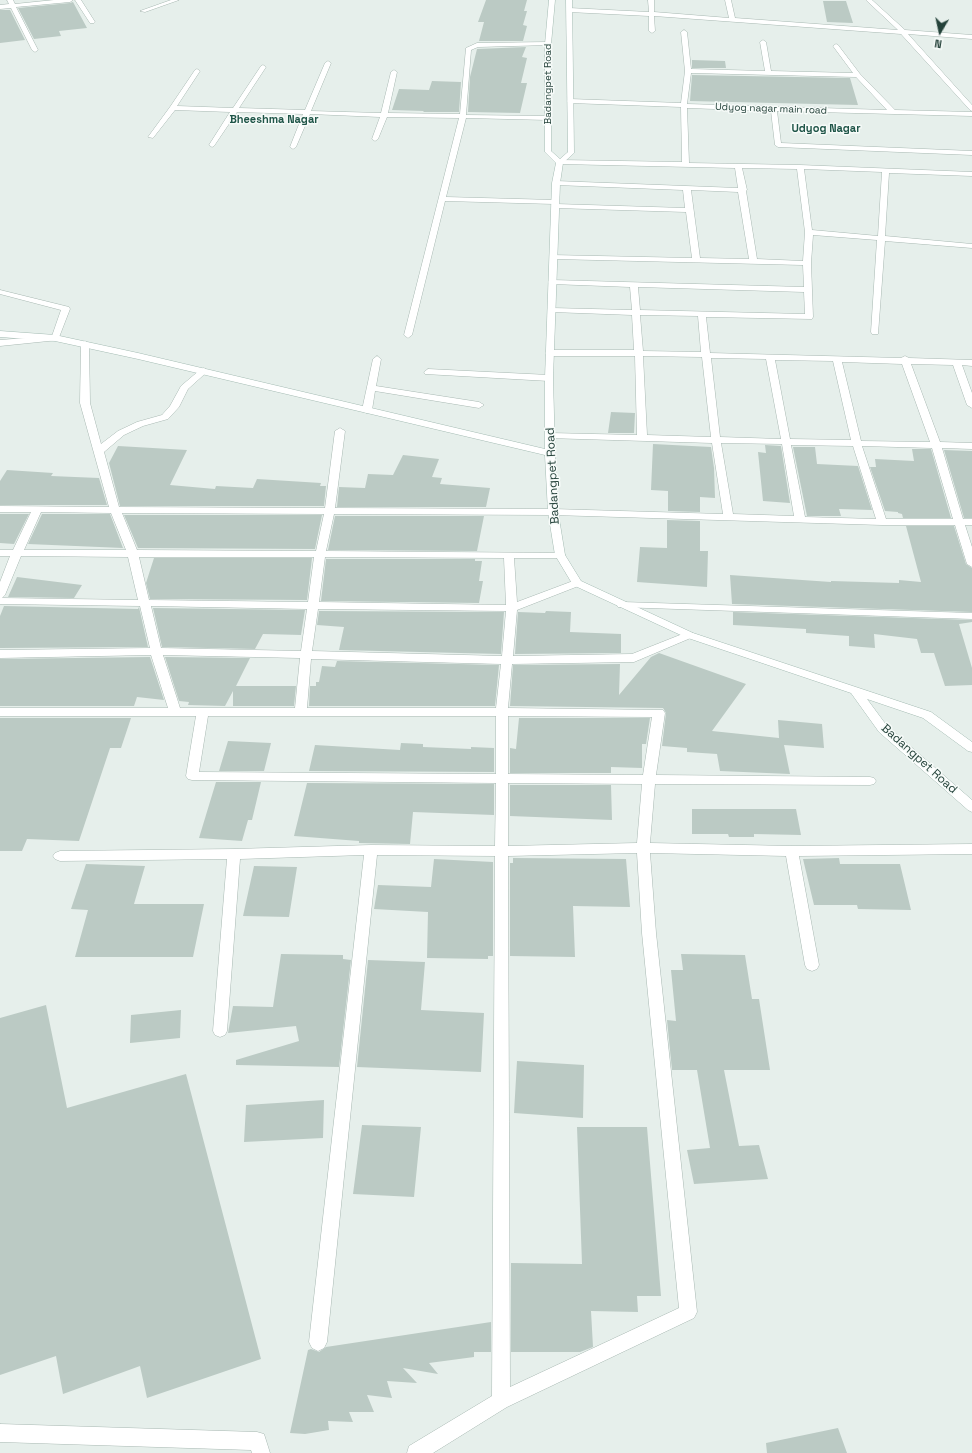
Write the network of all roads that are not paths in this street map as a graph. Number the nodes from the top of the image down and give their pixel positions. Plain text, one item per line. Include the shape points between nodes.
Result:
1 (10, 0) edge
2 (70, 0) edge
3 (78, 0) edge
4 (176, 0) edge
5 (552, 0) edge
6 (569, 0) edge
7 (651, 0) edge
8 (728, 0) edge
9 (869, 0) edge
10 (13, 6) junction
11 (0, 7) edge
12 (569, 10) junction
13 (142, 11) dead end
14 (652, 14) junction
15 (732, 19) junction
16 (92, 22) dead end
17 (559, 27) junction
18 (901, 30) junction
19 (652, 31) dead end
20 (684, 32) dead end
21 (972, 37) edge
22 (763, 42) dead end
23 (548, 44) junction
24 (836, 46) dead end
25 (35, 50) dead end
26 (328, 63) dead end
27 (263, 67) dead end
28 (197, 71) dead end
29 (688, 71) junction
30 (394, 72) dead end
31 (768, 72) junction
32 (858, 75) junction
33 (570, 102) junction
34 (684, 106) junction
35 (173, 108) junction
36 (774, 109) junction
37 (972, 109) edge
38 (236, 110) junction
39 (893, 112) junction
40 (306, 113) junction
41 (972, 114) edge
42 (384, 115) junction
43 (463, 117) junction
44 (548, 118) junction
45 (151, 138) dead end
46 (375, 139) dead end
47 (212, 145) dead end
48 (293, 147) dead end
49 (972, 153) edge
50 (560, 162) junction
51 (686, 165) junction
52 (738, 166) junction
53 (800, 167) junction
54 (886, 171) junction
55 (972, 174) edge
56 (556, 182) junction
57 (686, 189) junction
58 (743, 190) junction
59 (442, 199) junction
60 (555, 204) junction
61 (689, 210) junction
62 (809, 232) junction
63 (881, 239) junction
64 (972, 246) edge
65 (554, 257) junction
66 (696, 260) junction
67 (753, 262) junction
68 (807, 264) junction
69 (552, 282) junction
70 (634, 285) junction
71 (807, 290) junction
72 (0, 292) edge
73 (552, 310) junction
74 (636, 312) junction
75 (702, 314) junction
76 (875, 332) dead end
77 (0, 334) edge
78 (408, 335) dead end
79 (55, 338) junction
80 (0, 343) edge
81 (85, 344) junction
82 (639, 352) junction
83 (549, 353) junction
84 (706, 355) junction
85 (770, 356) junction
86 (837, 358) junction
87 (377, 359) dead end
88 (905, 359) junction
89 (956, 362) junction
90 (972, 363) edge
91 (204, 371) junction
92 (428, 372) dead end
93 (549, 378) junction
94 (371, 388) junction
95 (479, 405) dead end
96 (972, 405) edge
97 (367, 410) junction
98 (340, 431) dead end
99 (550, 436) junction
100 (642, 438) junction
101 (716, 440) junction
102 (786, 442) junction
103 (857, 444) junction
104 (936, 445) junction
105 (972, 446) edge
106 (99, 451) junction
107 (550, 453) junction
108 (0, 509) edge
109 (37, 509) junction
110 (116, 509) junction
111 (330, 510) junction
112 (553, 512) junction
113 (728, 517) junction
114 (800, 520) junction
115 (882, 522) junction
116 (960, 522) junction
117 (972, 522) edge
118 (0, 553) edge
119 (17, 553) junction
120 (133, 554) junction
121 (320, 555) junction
122 (509, 556) junction
123 (560, 556) junction
124 (972, 564) edge
125 (577, 583) junction
126 (0, 595) edge
127 (0, 601) edge
128 (145, 602) junction
129 (313, 605) junction
130 (622, 605) junction
131 (512, 608) junction
132 (972, 616) edge
133 (688, 635) junction
134 (156, 651) junction
135 (0, 654) edge
136 (306, 654) junction
137 (505, 660) junction
138 (855, 691) junction
139 (0, 712) edge
140 (175, 712) junction
141 (203, 712) junction
142 (301, 712) junction
143 (502, 712) junction
144 (972, 748) edge
145 (502, 778) junction
146 (649, 779) junction
147 (870, 781) dead end
148 (972, 806) edge
149 (643, 848) junction
150 (972, 849) edge
151 (371, 850) junction
152 (501, 851) junction
153 (792, 851) junction
154 (234, 854) junction
155 (60, 856) dead end
156 (812, 965) dead end
157 (220, 1031) dead end
158 (318, 1342) dead end
159 (501, 1401) junction
160 (0, 1433) edge
161 (261, 1453) edge
162 (416, 1453) edge

1 - 10 street
2 - 10 street
3 - 16 street
4 - 13 street
5 - 17 street, Badangpet Road
6 - 12 street, Badangpet Road
7 - 14 street
8 - 15 street
9 - 18 street
10 - 11 street
10 - 25 street
12 - 14 street
12 - 17 street, Badangpet Road
14 - 15 street
14 - 19 street
15 - 18 street
17 - 23 street, Badangpet Road
17 - 33 street, Badangpet Road
18 - 21 street
18 - 37 street
20 - 29 street
22 - 31 street
23 - 43 street via 477,45 468,49
23 - 44 street, Badangpet Road
24 - 32 street
26 - 40 street
27 - 38 street
28 - 35 street
29 - 31 street
29 - 34 street
30 - 42 street
31 - 32 street
32 - 39 street
33 - 34 street, Udyog nagar main road
33 - 50 street, Badangpet Road via 571,153
34 - 36 street, Udyog nagar main road
34 - 51 street
35 - 38 street
35 - 45 street
36 - 39 street, Udyog nagar main road
36 - 49 street via 778,145
38 - 40 street
38 - 47 street
39 - 41 street, Udyog nagar main road
40 - 42 street
40 - 48 street
42 - 43 street
42 - 46 street
43 - 44 street
43 - 59 street
44 - 50 street, Badangpet Road via 548,152
50 - 51 street
50 - 56 street, Badangpet Road
51 - 52 street
52 - 53 street
52 - 58 street
53 - 54 street
53 - 62 street
54 - 55 street
54 - 63 street
56 - 57 street
56 - 60 street, Badangpet Road
57 - 58 street
57 - 61 street
58 - 67 street
59 - 60 street
59 - 78 street
60 - 61 street
60 - 65 street, Badangpet Road
61 - 66 street
62 - 63 street
62 - 68 street
63 - 64 street
63 - 76 street
65 - 66 street
65 - 69 street, Badangpet Road
66 - 67 street
67 - 68 street
68 - 71 street
69 - 70 street
69 - 73 street, Badangpet Road
70 - 71 street
70 - 74 street
71 - 75 street via 809,317
72 - 79 street via 66,309
73 - 74 street
73 - 83 street, Badangpet Road
74 - 75 street
74 - 82 street
75 - 84 street
77 - 79 street
79 - 80 street
79 - 81 street
81 - 91 street
81 - 106 street via 85,403
82 - 83 street
82 - 84 street
82 - 100 street
83 - 93 street, Badangpet Road
84 - 85 street
84 - 101 street
85 - 86 street
85 - 102 street
86 - 88 street
86 - 103 street
87 - 94 street
88 - 89 street
88 - 104 street
89 - 90 street
89 - 96 street
91 - 97 street
91 - 106 street via 184,388 174,407 165,417 121,433
92 - 93 street
93 - 99 street, Badangpet Road
94 - 95 street
94 - 97 street
97 - 107 street
98 - 111 street
99 - 100 street
99 - 107 street, Badangpet Road
100 - 101 street
101 - 102 street
101 - 113 street
102 - 103 street
102 - 114 street
103 - 104 street
103 - 115 street
104 - 105 street
104 - 116 street
106 - 110 street
107 - 112 street, Badangpet Road
108 - 109 street
109 - 110 street
109 - 119 street
110 - 111 street
110 - 120 street
111 - 112 street
111 - 121 street
112 - 113 street
112 - 123 street, Badangpet Road
113 - 114 street
114 - 115 street
115 - 116 street
116 - 117 street
116 - 124 street
118 - 119 street
119 - 120 street
119 - 126 street
120 - 121 street
120 - 128 street
121 - 122 street
121 - 129 street
122 - 123 street
122 - 131 street
123 - 125 street, Badangpet Road
125 - 130 street
125 - 131 street
127 - 128 street
128 - 129 street
128 - 134 street
129 - 131 street
129 - 136 street
130 - 132 street
130 - 133 street
131 - 137 street
133 - 137 street via 634,658
133 - 138 street
134 - 135 street
134 - 136 street
134 - 140 street
136 - 137 street
136 - 142 street
137 - 143 street
138 - 144 street via 927,715
138 - 148 street, Badangpet Road via 883,729
139 - 140 street
140 - 141 street
141 - 142 street
141 - 145 street via 192,776
142 - 143 street
143 - 145 street
143 - 146 street via 659,713
145 - 146 street
145 - 152 street
146 - 147 street
146 - 149 street
149 - 152 street
149 - 153 street
149 - 159 street via 649,933 688,1312
150 - 153 street
151 - 152 street
151 - 154 street
151 - 158 street
152 - 159 street
153 - 156 street
154 - 155 street
154 - 157 street
159 - 162 street
160 - 161 street via 258,1441

